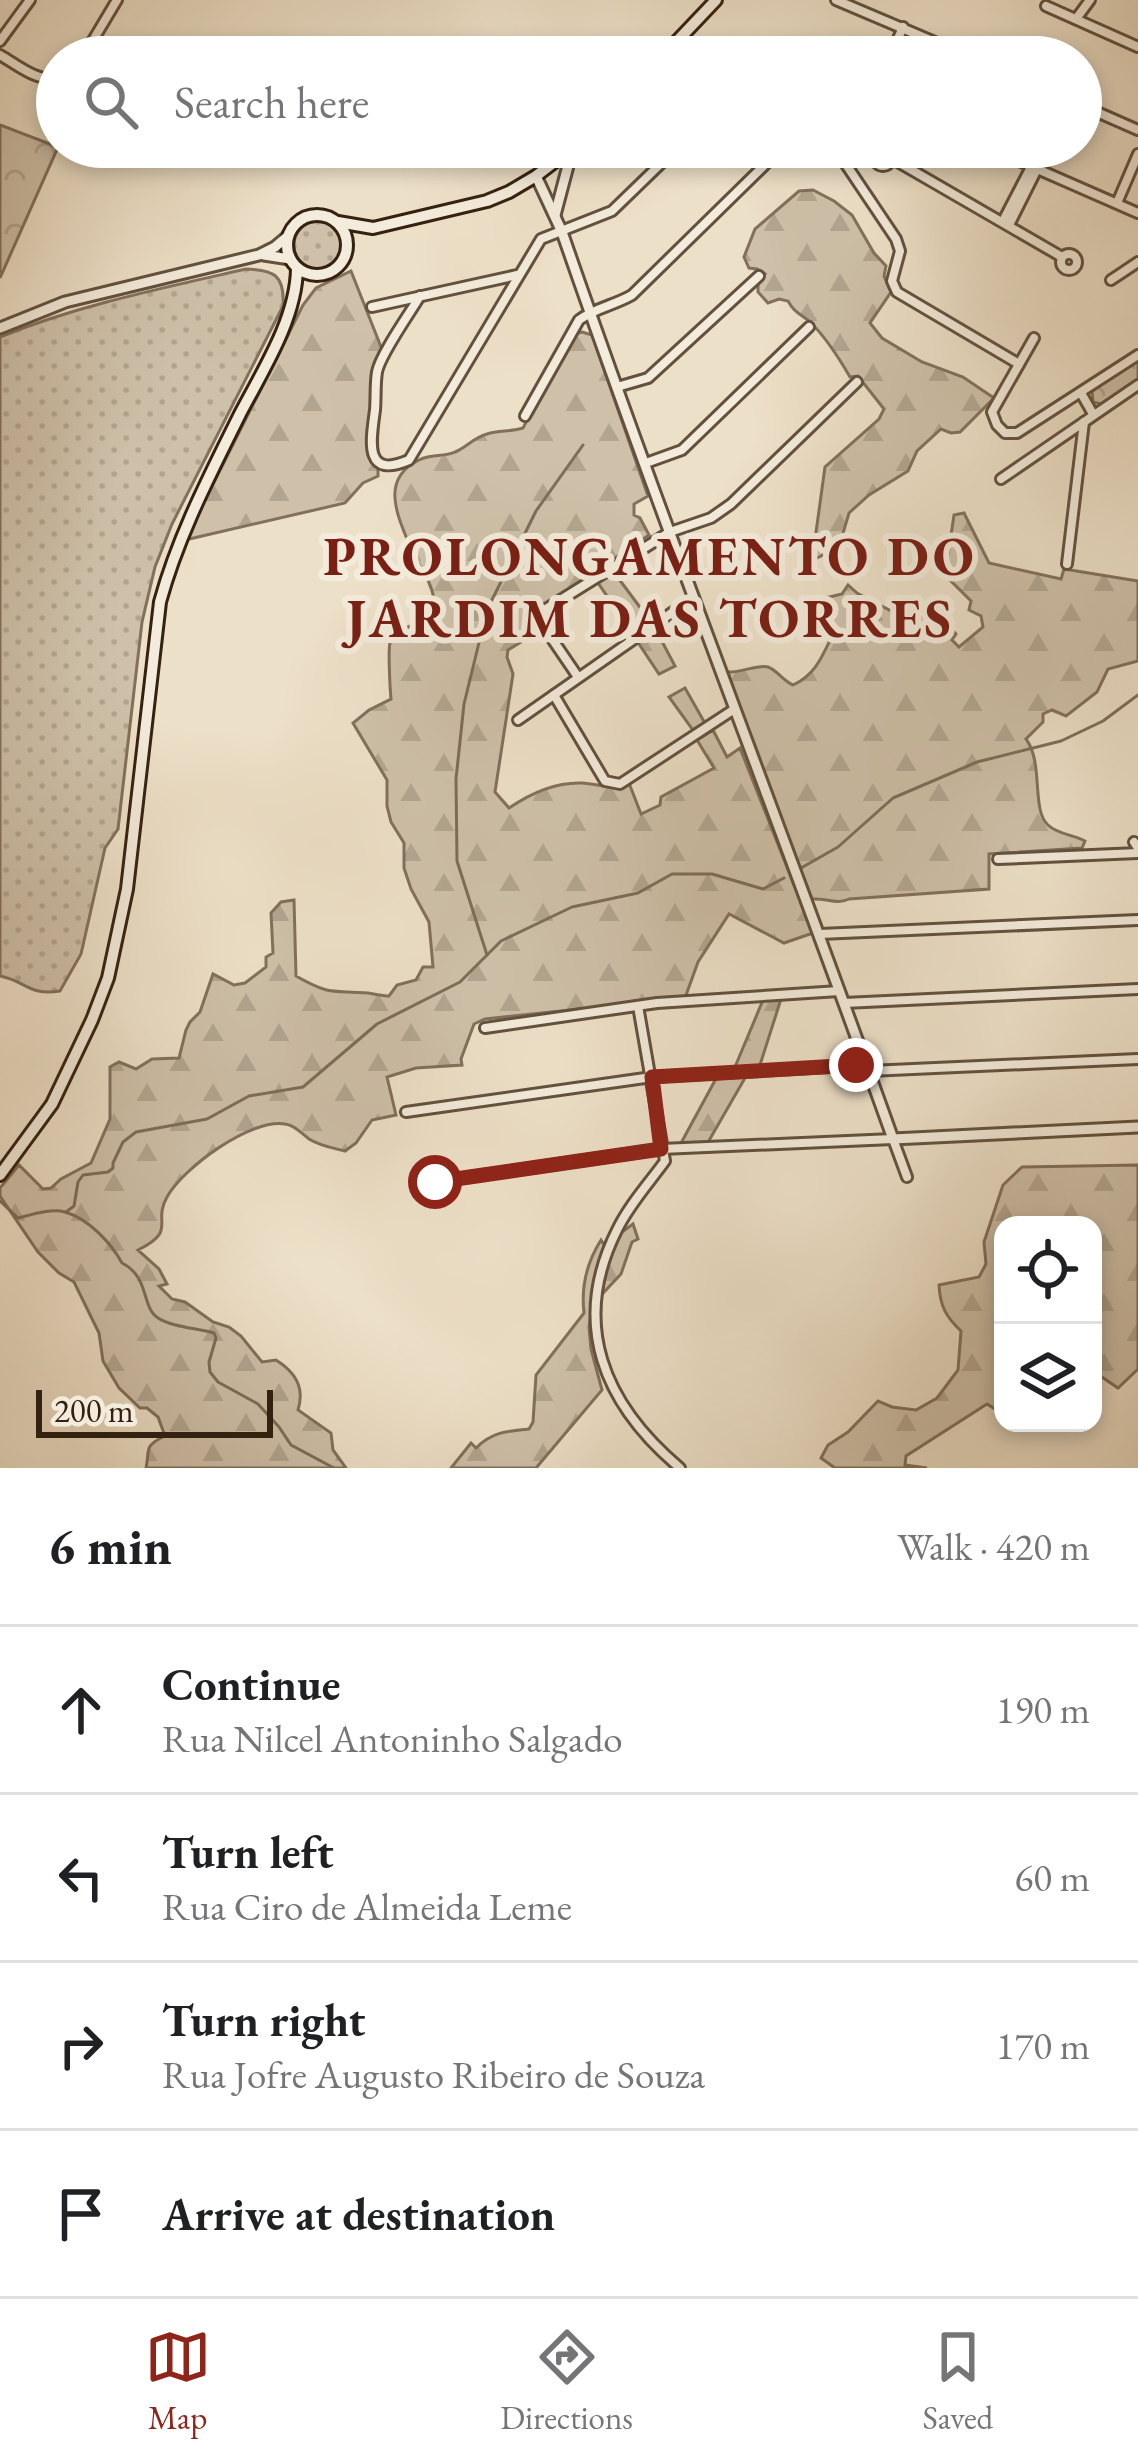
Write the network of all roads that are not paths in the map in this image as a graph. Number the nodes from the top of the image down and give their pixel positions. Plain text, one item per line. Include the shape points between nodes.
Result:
1 (30, 0) edge
2 (117, 0) edge
3 (716, 0) edge
4 (836, 0) edge
5 (1090, 0) edge
6 (1046, 6) dead end
7 (1076, 19) junction
8 (903, 27) junction
9 (96, 36) edge
10 (682, 36) edge
11 (899, 36) edge
12 (923, 36) edge
13 (0, 40) edge
14 (1138, 47) edge
15 (0, 55) edge
16 (36, 76) edge
17 (1102, 114) edge
18 (1138, 130) edge
19 (1138, 154) edge
20 (546, 168) edge
21 (567, 168) edge
22 (658, 168) edge
23 (762, 168) edge
24 (848, 168) edge
25 (913, 168) edge
26 (1034, 168) joint
27 (536, 176) junction
28 (1117, 203) junction
29 (1138, 213) edge
30 (555, 215) junction
31 (338, 222) junction
32 (1006, 223) junction
33 (373, 228) junction
34 (562, 232) junction
35 (288, 236) junction
36 (259, 255) junction
37 (347, 255) junction
38 (1062, 257) dead end
39 (1138, 262) edge
40 (293, 264) junction
41 (518, 275) junction
42 (320, 276) junction
43 (759, 276) dead end
44 (1111, 280) dead end
45 (420, 296) junction
46 (294, 298) junction
47 (372, 307) dead end
48 (590, 312) junction
49 (809, 327) dead end
50 (0, 328) edge
51 (1034, 338) dead end
52 (1138, 355) edge
53 (1019, 364) junction
54 (857, 382) dead end
55 (1138, 385) edge
56 (617, 387) junction
57 (1081, 393) junction
58 (1094, 414) junction
59 (525, 416) dead end
60 (1084, 421) junction
61 (646, 463) junction
62 (1001, 479) dead end
63 (670, 532) junction
64 (1067, 564) dead end
65 (693, 598) junction
66 (578, 677) junction
67 (554, 695) junction
68 (733, 710) junction
69 (518, 720) dead end
70 (1137, 848) edge
71 (998, 859) dead end
72 (1138, 920) edge
73 (820, 934) junction
74 (1138, 989) edge
75 (839, 991) junction
76 (844, 1003) junction
77 (638, 1006) junction
78 (484, 1028) dead end
79 (1138, 1059) edge
80 (868, 1068) junction
81 (652, 1077) junction
82 (406, 1112) dead end
83 (1138, 1127) edge
84 (893, 1138) junction
85 (661, 1149) junction
86 (0, 1175) edge
87 (907, 1177) dead end
88 (435, 1182) dead end
89 (680, 1468) edge

1 - 13 street
2 - 9 street
3 - 10 main road
4 - 8 street
5 - 7 street
6 - 7 street
7 - 14 street
8 - 11 street
8 - 12 street
15 - 16 street
17 - 18 street
19 - 28 street
20 - 27 main road
21 - 30 street
22 - 34 street via 612,211
23 - 48 street via 632,295
24 - 53 street via 896,239 897,292
25 - 32 street
26 - 28 street
26 - 32 street
27 - 30 street
27 - 33 main road via 487,201
28 - 29 street
30 - 34 street
31 - 33 main road
31 - 35 main road via 304,218
31 - 37 main road
32 - 38 street
33 - 37 main road
34 - 41 street via 541,239
34 - 48 street
35 - 36 street
35 - 40 main road
36 - 40 street
36 - 50 street via 81,298
37 - 42 main road
39 - 44 street
40 - 42 main road
40 - 46 main road
41 - 45 street
41 - 45 street via 409,460 383,466 372,452 379,366
42 - 46 main road
43 - 56 street via 648,378
45 - 47 street
46 - 86 main road via 168,571 128,889 108,978 52,1104
48 - 56 street
48 - 59 street
49 - 61 street via 682,450
51 - 53 street
52 - 57 street
53 - 57 street via 992,416 1005,433 1017,434
54 - 63 street via 731,504
55 - 58 street
56 - 61 street
57 - 58 street
58 - 60 street
60 - 62 street
60 - 64 street
61 - 63 street
63 - 65 street
63 - 66 street via 542,613
65 - 66 street
65 - 68 street
66 - 67 street
67 - 68 street via 605,781 615,784
67 - 69 street
68 - 73 street
70 - 71 street
72 - 73 street
73 - 75 street
74 - 76 street
75 - 76 street
75 - 77 street
76 - 80 street
77 - 78 street
77 - 81 street
79 - 80 street
80 - 81 street
80 - 84 street
81 - 82 street
81 - 85 street
83 - 84 street
84 - 85 street
84 - 87 street
85 - 88 street
85 - 89 street via 665,1161 603,1262 596,1338 622,1404

